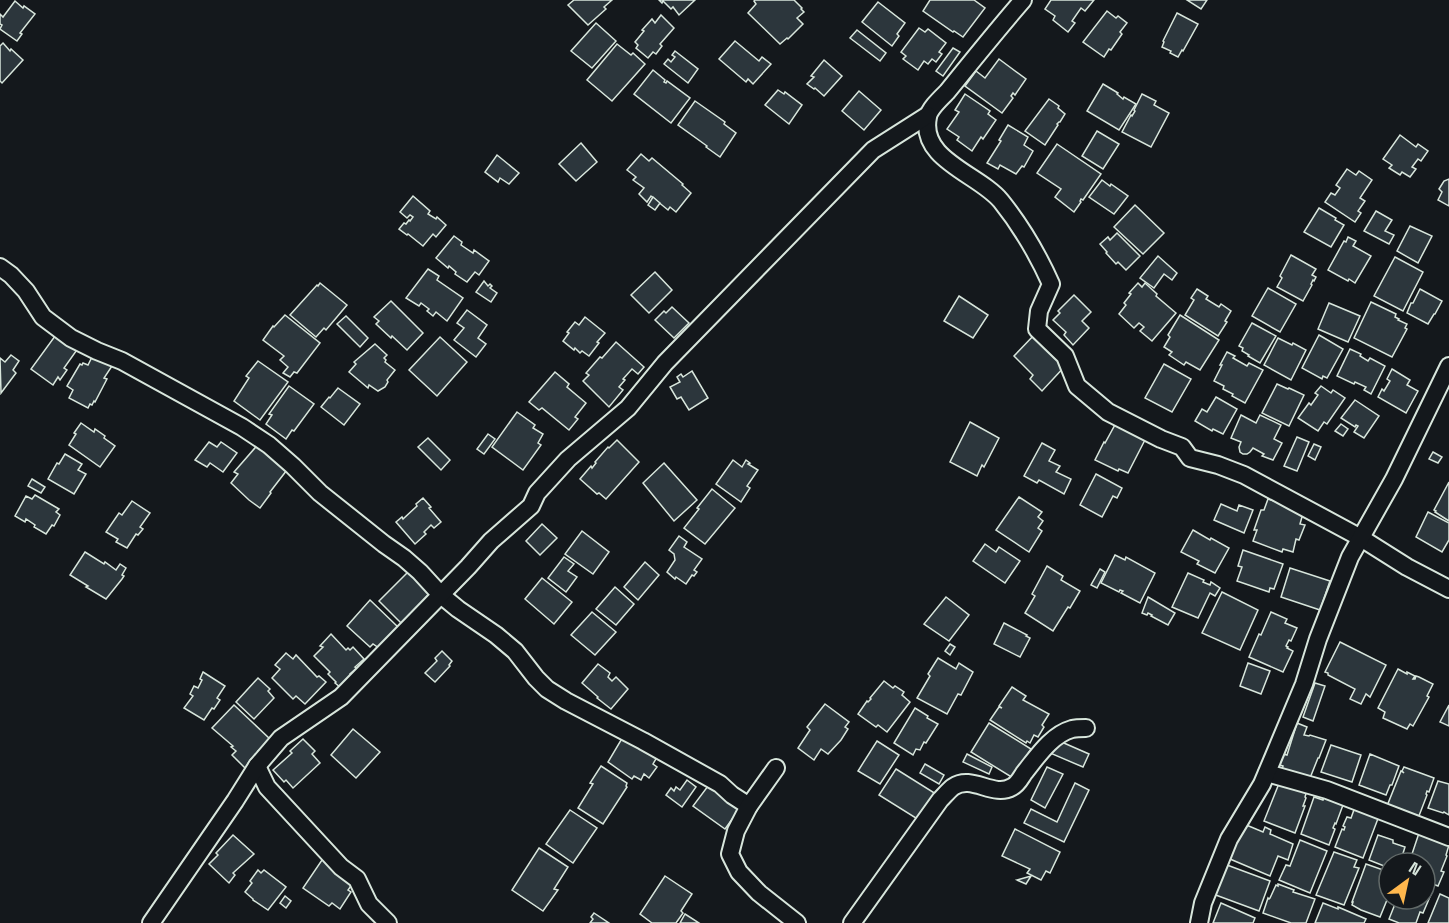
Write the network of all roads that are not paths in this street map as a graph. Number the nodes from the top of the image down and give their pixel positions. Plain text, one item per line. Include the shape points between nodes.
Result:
1 (1023, 0) edge
2 (928, 115) junction
3 (0, 267) edge
4 (1449, 366) edge
5 (1362, 538) junction
6 (1449, 589) edge
7 (441, 595) junction
8 (1086, 728) dead end
9 (257, 766) junction
10 (776, 768) dead end
11 (1267, 773) junction
12 (749, 806) junction
13 (1449, 837) edge
14 (151, 923) edge
15 (388, 923) edge
16 (797, 923) edge
17 (852, 923) edge
18 (1199, 923) edge

1 - 2 street
2 - 5 street via 927,137 938,154 1000,200 1041,262 1051,284 1039,311 1037,329 1065,356 1077,386 1108,412 1182,447 1190,458 1244,475
2 - 7 street via 873,150 665,363 628,408 568,459 537,493 531,506 491,541
3 - 7 street via 26,291 43,317 72,338 122,361 270,445 320,493 420,572
4 - 5 street
5 - 6 street
5 - 11 street via 1350,557
7 - 9 street via 341,697 281,738
7 - 12 street via 515,651 547,689 720,784
8 - 17 street via 1057,736 1016,786 997,790 961,783 952,787
9 - 14 street
9 - 15 street via 267,787 341,867 357,879 369,904
10 - 12 street
11 - 13 street via 1327,790
11 - 18 street via 1229,839
12 - 16 street via 730,854 739,872

